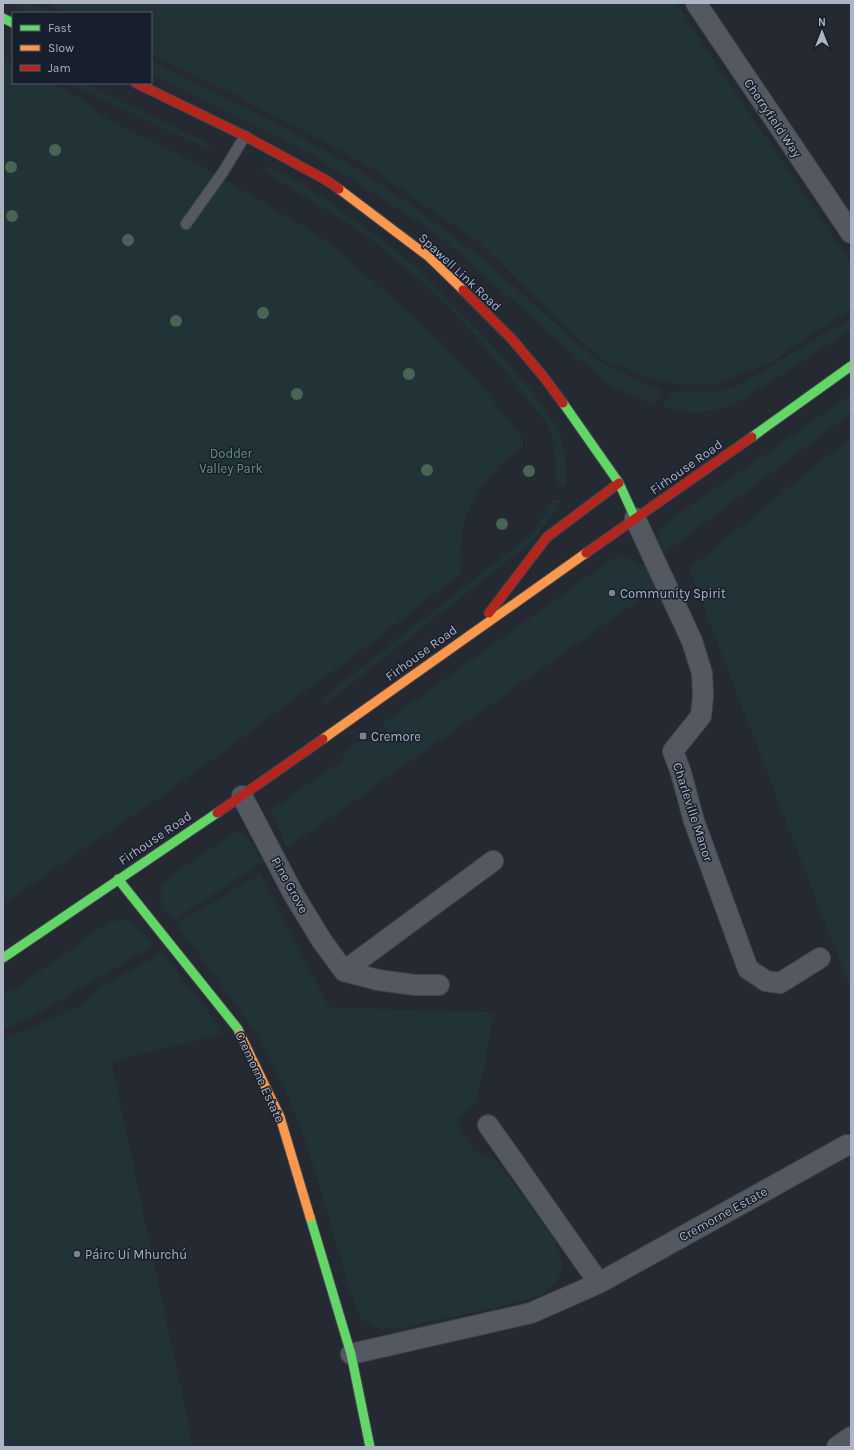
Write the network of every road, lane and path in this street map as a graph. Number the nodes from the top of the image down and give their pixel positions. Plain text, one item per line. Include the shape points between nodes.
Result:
1 (696, 3) edge
2 (3, 18) edge
3 (12, 22) edge
4 (138, 84) edge
5 (245, 136) junction
6 (186, 224) dead end
7 (851, 233) edge
8 (851, 366) edge
9 (619, 483) junction
10 (636, 518) junction
11 (476, 630) junction
12 (242, 796) junction
13 (493, 861) dead end
14 (118, 879) junction
15 (3, 958) edge
16 (820, 958) dead end
17 (344, 971) junction
18 (439, 985) dead end
19 (488, 1125) dead end
20 (847, 1145) dead end
21 (599, 1283) junction
22 (351, 1354) junction
23 (851, 1438) edge
24 (370, 1447) edge
25 (837, 1447) edge

1 - 7 street, Cherryfield Way
2 - 3 street
4 - 5 street, Spawell Link Road
5 - 6 lane
5 - 9 street, Spawell Link Road via 326,180 429,257 511,338 544,376
8 - 10 street, Firhouse Road
9 - 10 street, Spawell Link Road
9 - 11 street via 547,537
10 - 11 street, Firhouse Road
10 - 16 street, Charleville Manor via 692,641 702,672 703,696 700,716 673,751 694,820 748,969 766,981 780,983
11 - 12 street, Firhouse Road
12 - 14 street, Firhouse Road
12 - 17 street, Pine Grove via 294,895
13 - 17 street
14 - 15 street, Firhouse Road
14 - 22 street, Cremorne Estate via 238,1029 280,1116
17 - 18 street via 378,980
19 - 21 street
20 - 21 street, Cremorne Estate
21 - 22 street, Cremorne Estate via 531,1313
22 - 24 street, Cremorne Estate
23 - 25 street

